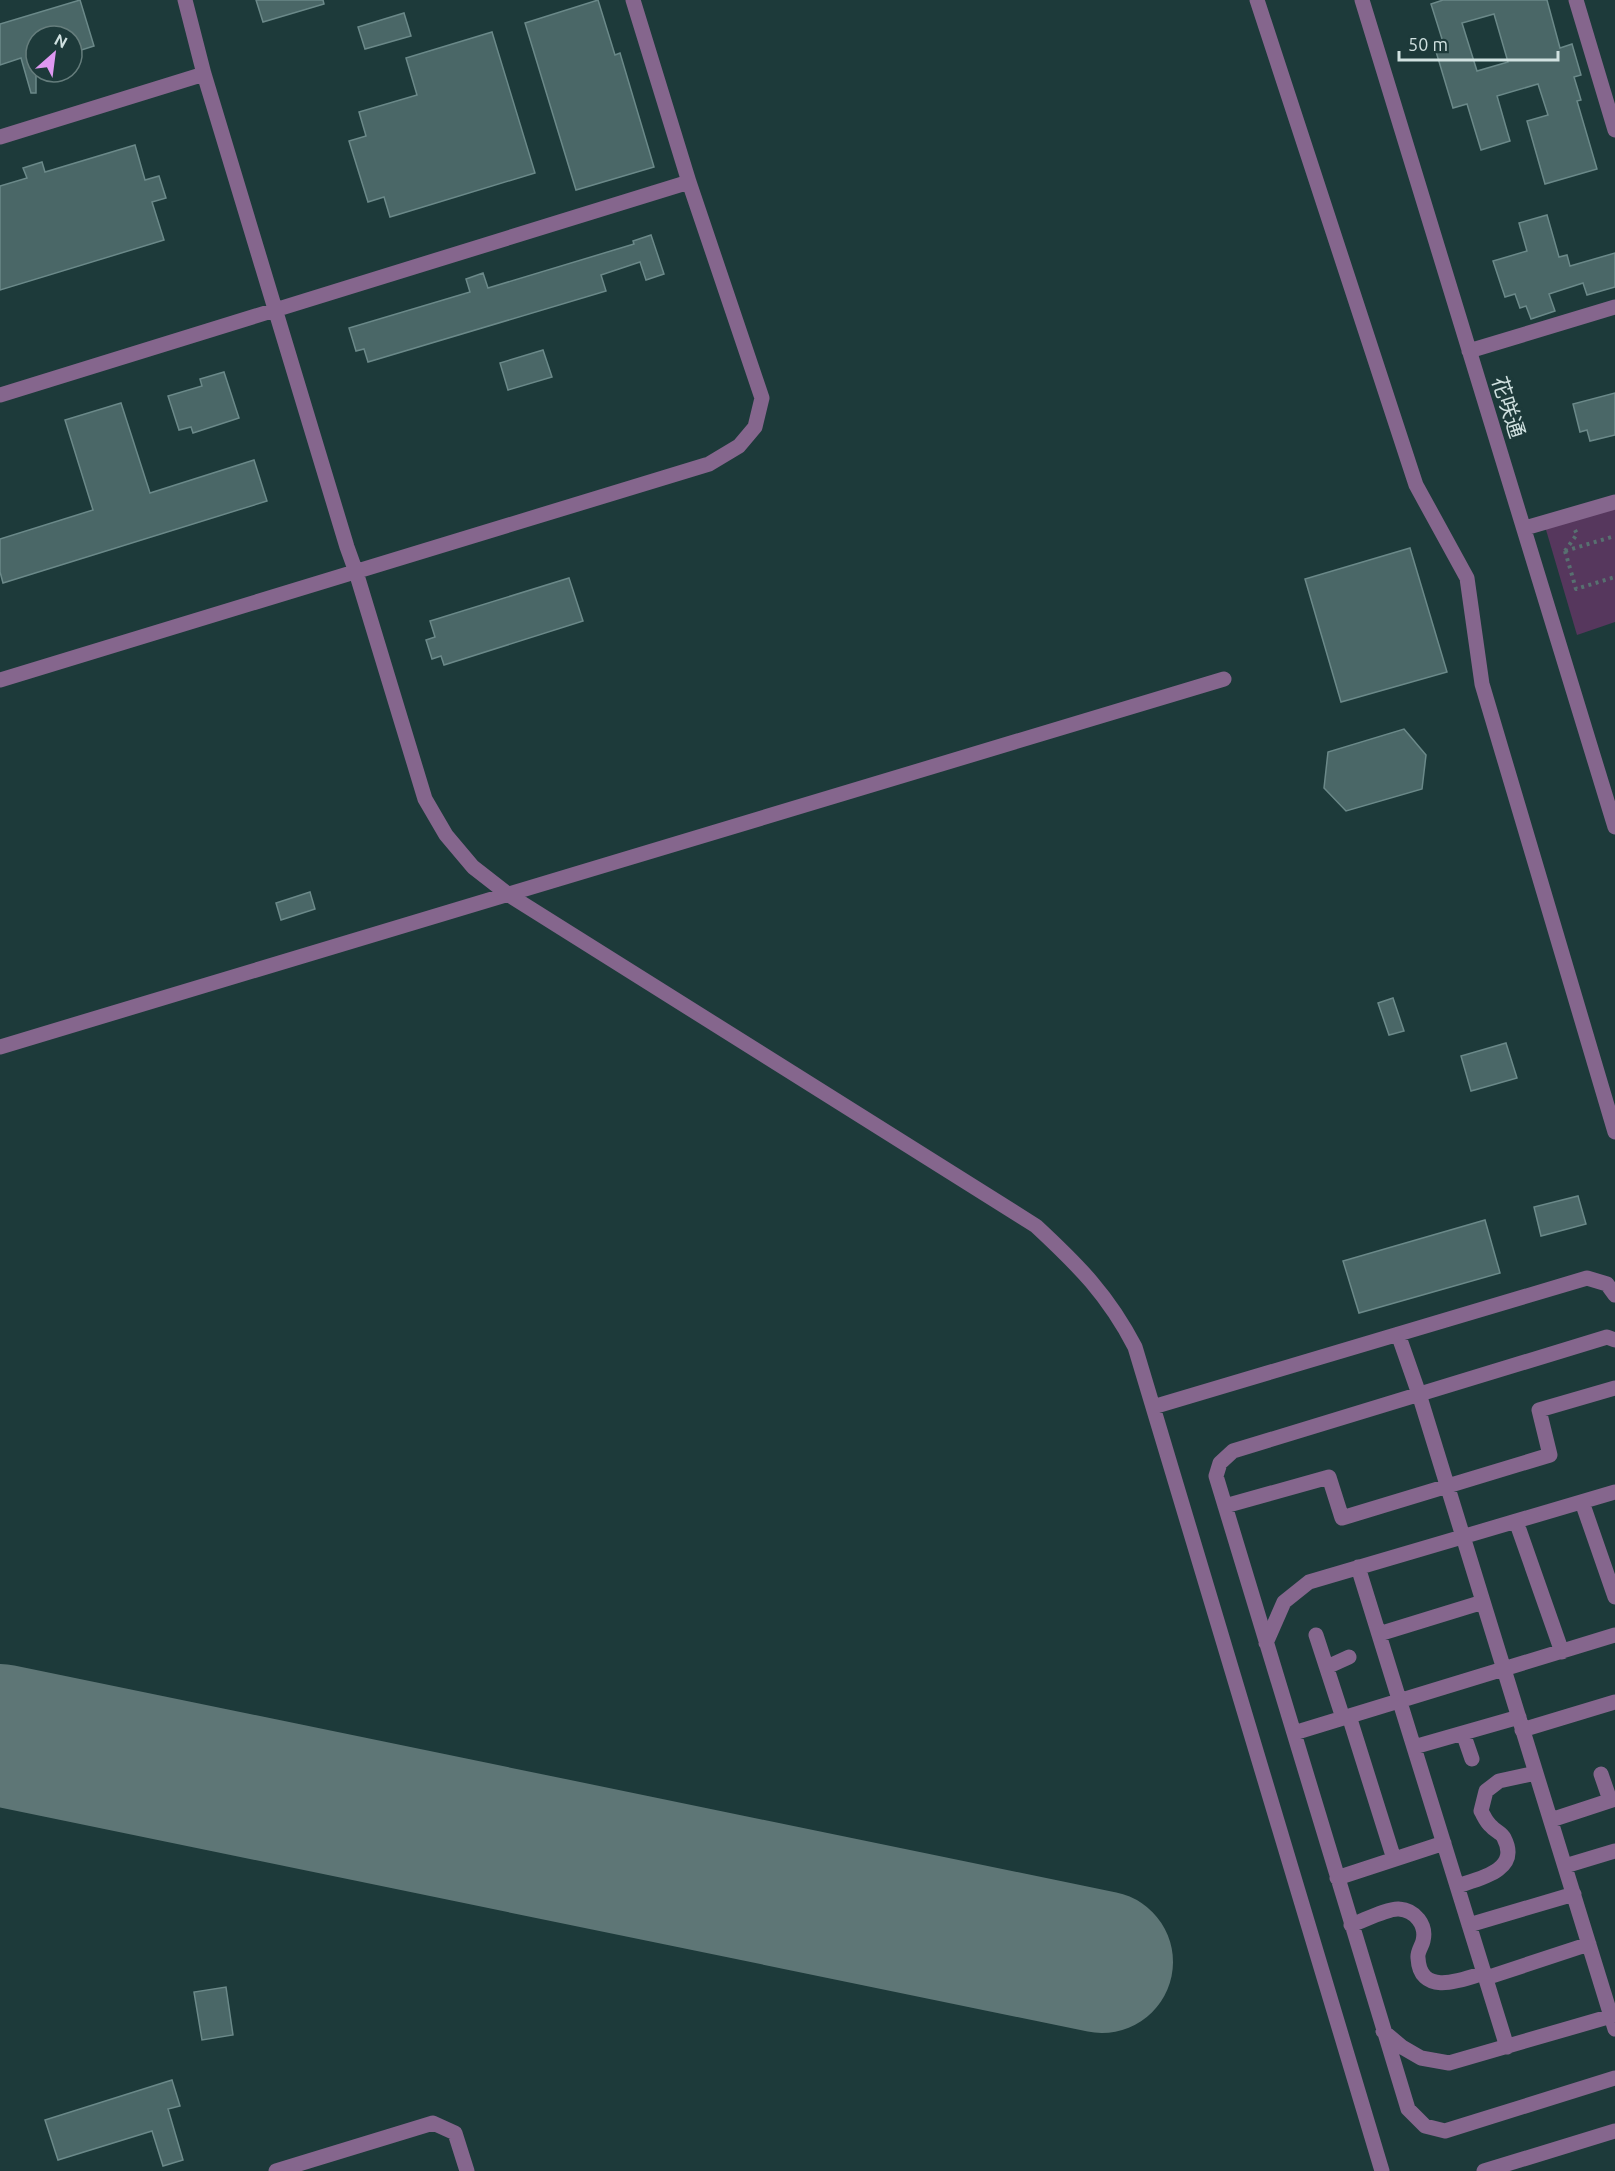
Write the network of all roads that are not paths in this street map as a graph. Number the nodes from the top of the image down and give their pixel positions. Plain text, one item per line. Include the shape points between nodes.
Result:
1 (185, 0) edge
2 (633, 0) edge
3 (1257, 0) edge
4 (1362, 0) edge
5 (1576, 0) edge
6 (204, 74) junction
7 (1615, 130) edge
8 (0, 137) edge
9 (689, 182) junction
10 (1615, 308) edge
11 (276, 310) junction
12 (1469, 351) junction
13 (0, 395) edge
14 (1615, 502) edge
15 (1525, 528) junction
16 (356, 572) junction
17 (1224, 679) dead end
18 (0, 680) edge
19 (1615, 827) edge
20 (510, 895) junction
21 (0, 1047) edge
22 (1615, 1132) edge
23 (1615, 1295) edge
24 (1398, 1334) junction
25 (1615, 1340) edge
26 (1615, 1388) edge
27 (1419, 1394) junction
28 (1153, 1407) junction
29 (1447, 1487) junction
30 (1615, 1492) edge
31 (1582, 1502) junction
32 (1225, 1506) junction
33 (1516, 1521) junction
34 (1463, 1537) junction
35 (1359, 1567) junction
36 (1615, 1597) edge
37 (1483, 1602) junction
38 (1379, 1634) junction
39 (1316, 1635) dead end
40 (1615, 1635) edge
41 (1266, 1643) junction
42 (1562, 1652) junction
43 (1350, 1657) dead end
44 (1327, 1667) junction
45 (1504, 1670) junction
46 (1399, 1701) junction
47 (1615, 1702) edge
48 (1346, 1717) junction
49 (1521, 1723) junction
50 (1294, 1733) junction
51 (1463, 1733) junction
52 (1413, 1747) junction
53 (1472, 1759) dead end
54 (1536, 1773) junction
55 (1601, 1774) dead end
56 (1613, 1799) edge
57 (1551, 1820) junction
58 (1443, 1843) junction
59 (1615, 1851) edge
60 (1394, 1859) junction
61 (1565, 1866) junction
62 (1337, 1878) junction
63 (1457, 1886) junction
64 (1574, 1894) junction
65 (1520, 1910) junction
66 (1352, 1925) junction
67 (1469, 1925) junction
68 (1524, 1925) dead end
69 (1589, 1944) junction
70 (1485, 1976) junction
71 (1614, 2020) edge
72 (1383, 2031) junction
73 (1507, 2047) junction
74 (1615, 2078) edge
75 (1615, 2131) edge
76 (276, 2171) edge
77 (467, 2171) edge
78 (1382, 2171) edge
79 (1484, 2171) edge

1 - 6 street
2 - 9 street
3 - 22 street via 1416,485 1467,578 1482,684
4 - 12 street, 花咲通
5 - 7 street
6 - 8 street
6 - 11 street
9 - 11 street
9 - 16 street via 762,398 754,427 739,446 709,464
10 - 12 street
11 - 13 street
11 - 16 street
12 - 15 street, 花咲通
14 - 15 street
15 - 19 street, 花咲通
16 - 18 street
16 - 20 street via 425,799 446,835 473,867
17 - 20 street
20 - 21 street
20 - 28 street via 1036,1226 1098,1288 1120,1318 1135,1347
23 - 24 street via 1607,1284 1587,1278
24 - 27 street
24 - 28 street
25 - 27 street via 1607,1337
26 - 29 street via 1539,1410 1550,1455
27 - 29 street
27 - 32 street via 1233,1451 1220,1463 1216,1476
28 - 78 street
29 - 32 street via 1342,1518 1329,1477
29 - 34 street
30 - 31 street
31 - 33 street
31 - 36 street
32 - 41 street
33 - 34 street
33 - 42 street
34 - 35 street
34 - 37 street
35 - 38 street
35 - 41 street via 1309,1582 1284,1602
37 - 38 street
37 - 45 street
38 - 46 street
39 - 44 street
40 - 42 street
41 - 50 street
42 - 45 street
43 - 44 street
44 - 48 street
45 - 46 street
45 - 49 street
46 - 48 street
46 - 52 street
47 - 49 street
48 - 50 street
48 - 60 street
49 - 51 street
49 - 54 street
50 - 62 street
51 - 52 street
51 - 53 street
52 - 58 street
54 - 57 street
54 - 63 street via 1499,1781 1486,1791 1480,1811 1504,1837 1508,1850 1505,1862 1496,1873
55 - 56 street
56 - 57 street
57 - 61 street
58 - 60 street
58 - 63 street
59 - 61 street
60 - 62 street
61 - 64 street
62 - 66 street
63 - 67 street
64 - 65 street
64 - 69 street
65 - 67 street
65 - 68 street
66 - 70 street via 1398,1909 1414,1913 1423,1925 1424,1939 1417,1956 1422,1972 1434,1982 1452,1983
66 - 72 street
67 - 70 street
69 - 70 street
69 - 71 street
70 - 73 street
71 - 73 street
72 - 73 street via 1421,2058 1449,2063
72 - 74 street via 1408,2109 1425,2126 1445,2131
75 - 79 street
76 - 77 street via 433,2123 455,2133

